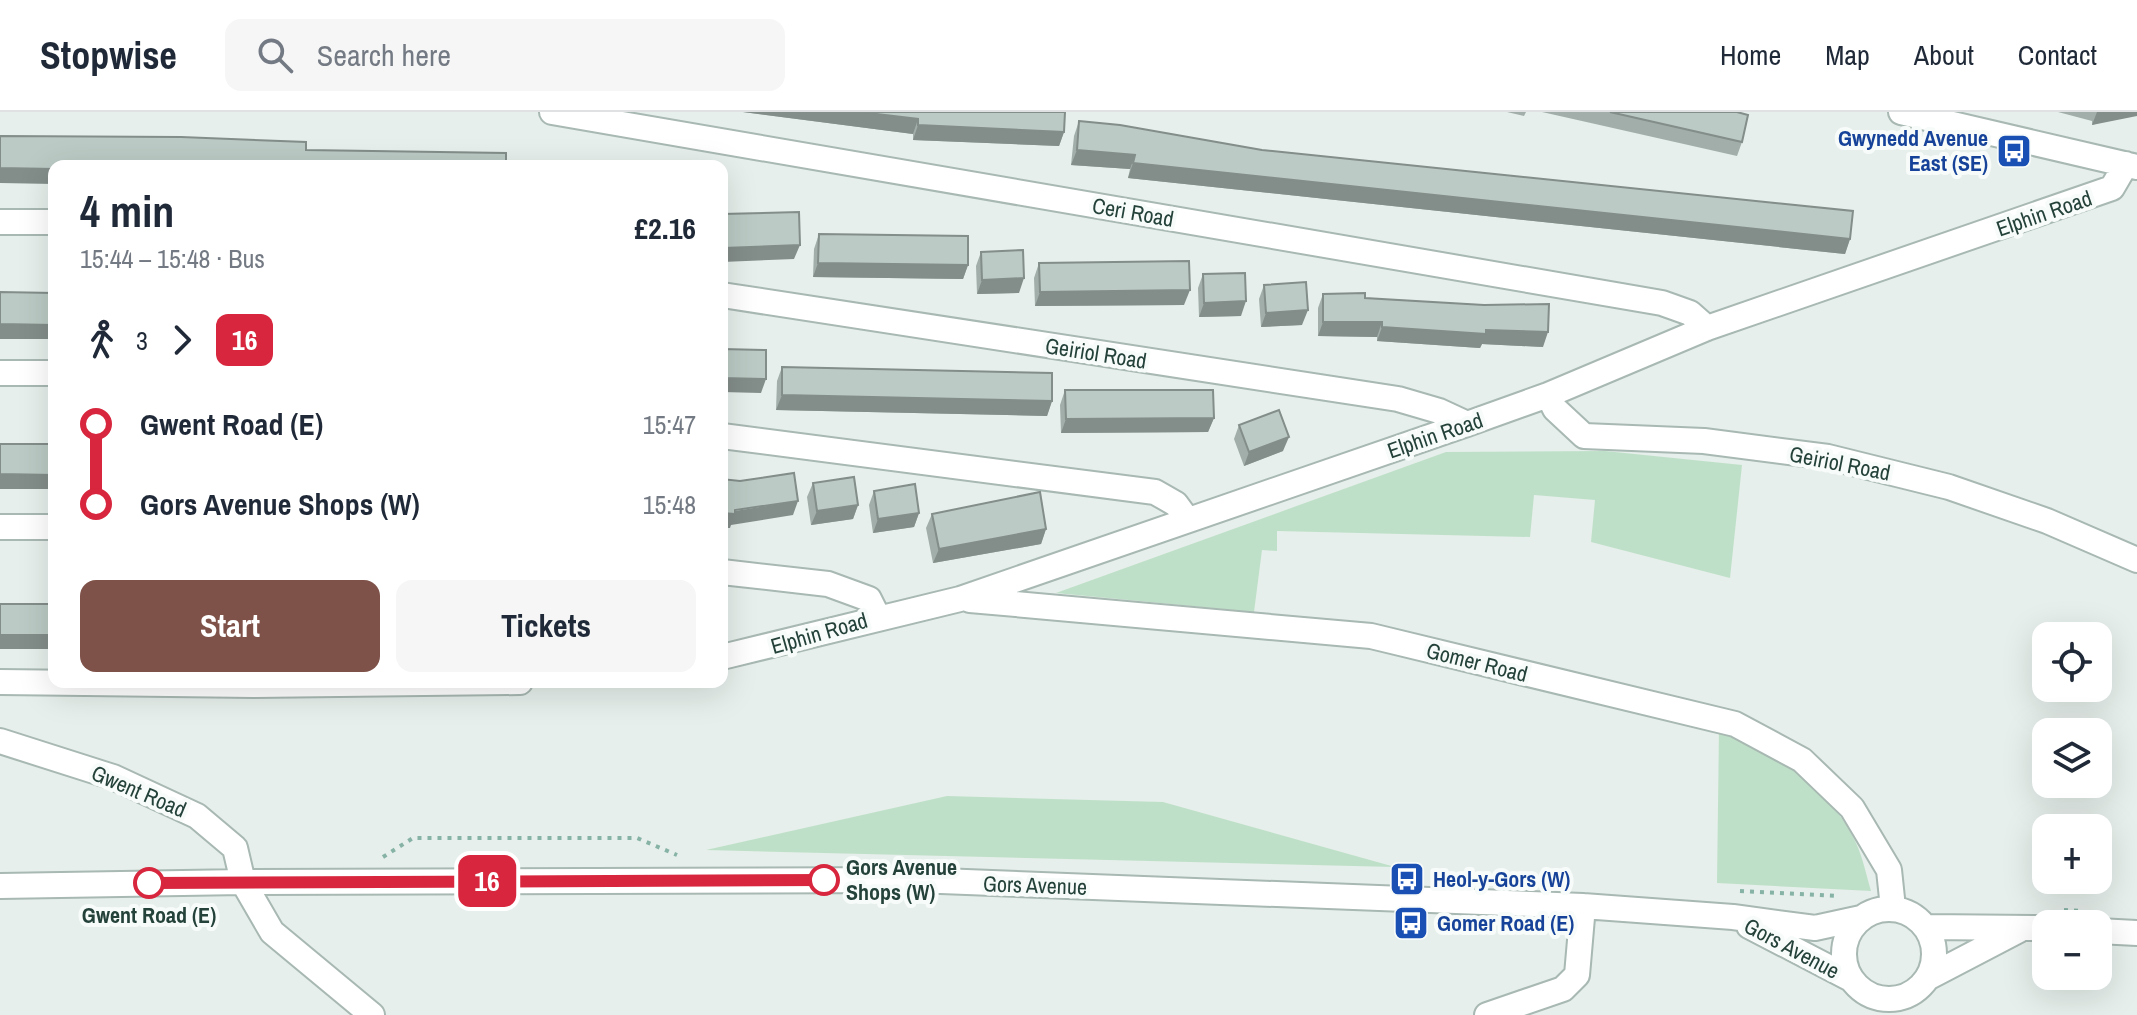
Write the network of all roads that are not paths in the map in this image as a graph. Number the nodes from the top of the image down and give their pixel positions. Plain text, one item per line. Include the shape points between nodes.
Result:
1 (552, 112) edge
2 (1901, 112) edge
3 (2131, 166) edge
4 (0, 222) edge
5 (48, 222) edge
6 (728, 296) edge
7 (1707, 328) junction
8 (0, 373) edge
9 (48, 373) edge
10 (1548, 395) junction
11 (1467, 424) junction
12 (728, 437) edge
13 (1187, 519) junction
14 (0, 527) edge
15 (48, 527) edge
16 (2137, 560) edge
17 (728, 573) edge
18 (960, 599) junction
19 (878, 617) junction
20 (728, 655) edge
21 (3, 685) edge
22 (48, 685) edge
23 (0, 741) edge
24 (243, 882) junction
25 (0, 886) edge
26 (1583, 906) junction
27 (1893, 908) junction
28 (1733, 917) junction
29 (1861, 918) junction
30 (1927, 927) junction
31 (2032, 927) edge
32 (2032, 928) edge
33 (2112, 932) edge
34 (2137, 933) edge
35 (1929, 977) junction
36 (1862, 996) edge
37 (1902, 1006) edge
38 (372, 1015) edge
39 (1487, 1015) edge

1 - 7 street, Ceri Road via 1662,303 1690,313
2 - 3 street
3 - 7 street, Elphin Road via 2112,188
4 - 5 street
6 - 11 street, Geiriol Road via 1398,399
7 - 10 street, Elphin Road
8 - 9 street
10 - 11 street, Elphin Road
10 - 16 street, Geiriol Road via 1584,436 1704,441 1828,457 1949,487
11 - 13 street, Elphin Road
12 - 13 street via 1155,492 1176,504
13 - 18 street, Elphin Road
14 - 15 street
17 - 19 street via 828,584 869,599
18 - 19 street, Elphin Road
18 - 27 street, Gomer Road via 1371,636 1735,724 1802,760 1852,808 1889,870
19 - 20 street, Elphin Road
21 - 22 street
23 - 24 street, Gwent Road via 113,777 197,816 235,848
24 - 25 street, Gors Avenue
24 - 26 street, Gors Avenue via 915,880
24 - 38 street, Gwent Road via 272,932
26 - 28 street, Gors Avenue
26 - 39 street via 1577,975 1563,989
27 - 29 street
27 - 30 street
28 - 29 street, Gors Avenue via 1815,928
28 - 36 street, Gors Avenue
29 - 36 street via 1845,945 1845,964
30 - 31 street
30 - 35 street via 1935,955
32 - 35 street
33 - 34 street
35 - 37 street
36 - 37 street

